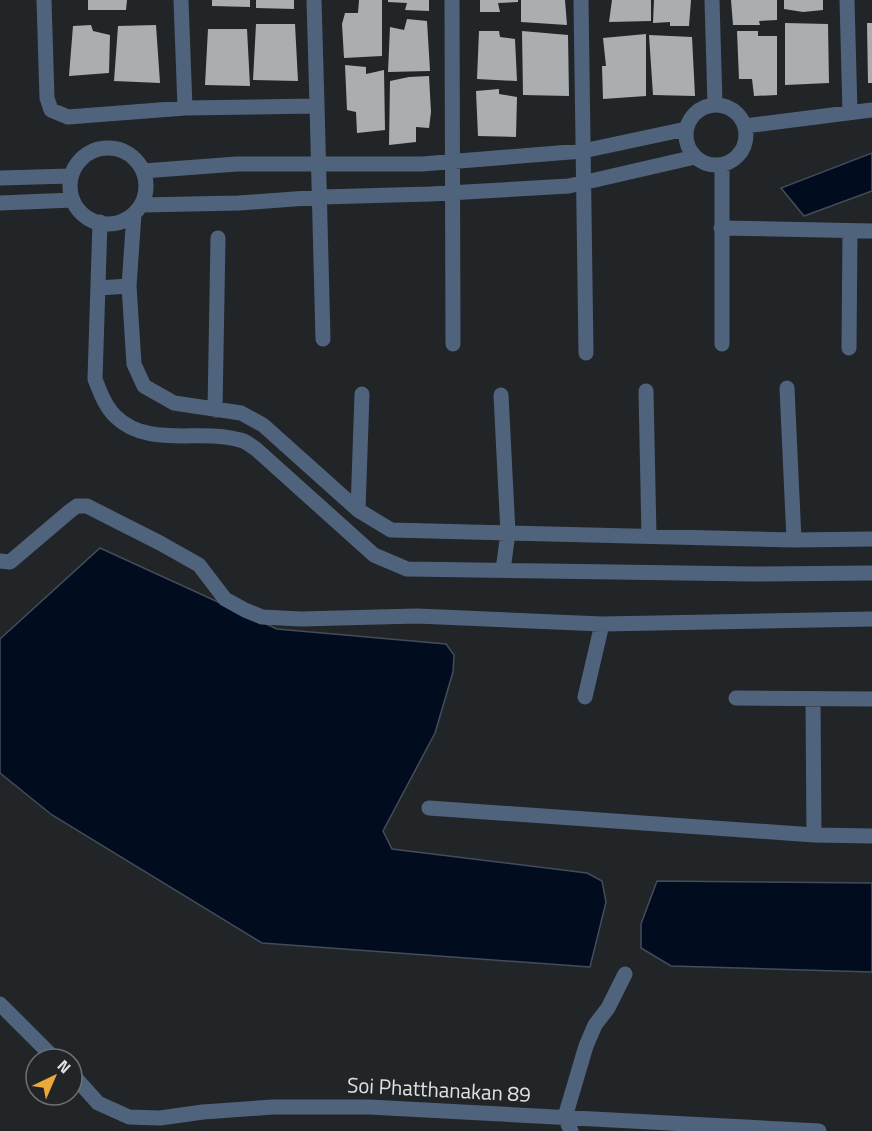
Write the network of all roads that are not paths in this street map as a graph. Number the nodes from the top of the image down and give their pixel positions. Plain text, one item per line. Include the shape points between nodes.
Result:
1 (45, 0) edge
2 (181, 0) edge
3 (314, 0) edge
4 (452, 0) edge
5 (581, 0) edge
6 (712, 0) edge
7 (847, 0) edge
8 (715, 104) junction
9 (316, 106) junction
10 (185, 108) junction
11 (872, 110) edge
12 (850, 112) junction
13 (745, 126) junction
14 (686, 129) junction
15 (583, 151) junction
16 (694, 157) junction
17 (453, 161) junction
18 (320, 164) junction
19 (722, 165) junction
20 (143, 171) junction
21 (71, 176) junction
22 (0, 178) edge
23 (584, 182) junction
24 (453, 192) junction
25 (321, 197) junction
26 (73, 200) junction
27 (0, 203) edge
28 (137, 209) junction
29 (100, 222) junction
30 (721, 228) junction
31 (850, 231) junction
32 (872, 231) edge
33 (218, 238) dead end
34 (129, 286) junction
35 (98, 288) junction
36 (323, 339) dead end
37 (453, 344) dead end
38 (722, 344) dead end
39 (849, 348) dead end
40 (586, 353) dead end
41 (787, 388) dead end
42 (646, 391) dead end
43 (362, 394) dead end
44 (501, 395) dead end
45 (215, 410) junction
46 (358, 510) junction
47 (508, 533) junction
48 (648, 536) junction
49 (872, 539) edge
50 (794, 540) junction
51 (0, 561) edge
52 (503, 570) junction
53 (872, 573) edge
54 (872, 619) edge
55 (602, 624) junction
56 (585, 697) dead end
57 (736, 698) dead end
58 (813, 699) junction
59 (872, 699) edge
60 (429, 808) dead end
61 (814, 835) junction
62 (872, 836) edge
63 (625, 974) dead end
64 (0, 1004) edge
65 (44, 1047) edge
66 (84, 1087) edge
67 (129, 1117) junction
68 (568, 1124) edge
69 (137, 1131) edge
70 (819, 1131) edge

1 - 10 street via 46,98 51,110 68,117
2 - 10 street
3 - 9 street
4 - 17 street
5 - 15 street
6 - 8 street
7 - 12 street
8 - 13 street via 733,110
8 - 14 street via 696,112
9 - 10 street
9 - 18 street
11 - 12 street
12 - 13 street
13 - 19 street via 744,146 739,155
14 - 15 street
14 - 16 street via 688,148
15 - 17 street
15 - 23 street
16 - 19 street
16 - 23 street
17 - 18 street
17 - 24 street
18 - 20 street via 237,164
18 - 25 street
19 - 30 street
20 - 21 street via 128,153 105,148 84,157
20 - 28 street via 146,194
21 - 22 street
21 - 26 street
23 - 24 street
23 - 40 street
24 - 25 street
24 - 37 street
25 - 28 street
25 - 36 street
26 - 27 street
26 - 29 street via 89,218
28 - 29 street via 123,221
28 - 34 street
29 - 35 street
30 - 31 street
30 - 38 street
31 - 32 street
31 - 39 street
33 - 45 street
34 - 35 street
34 - 45 street via 134,364 144,386 174,403
35 - 52 street via 95,379 113,415 129,427 164,436 224,436 243,440 374,555 390,563 407,569
41 - 50 street
42 - 48 street
43 - 46 street
44 - 47 street
45 - 46 street via 242,413 263,424
46 - 47 street via 391,530
47 - 48 street
47 - 52 street
48 - 50 street
49 - 50 street
51 - 55 street via 10,562 70,511 87,506 199,565 225,600 262,617 417,616
52 - 53 street
54 - 55 street
55 - 56 street
57 - 58 street
58 - 59 street
58 - 61 street
60 - 61 street
61 - 62 street
63 - 68 street via 586,1046
64 - 65 street
66 - 67 street, Soi Phatthanakan 89 via 98,1103
67 - 68 street, Soi Phatthanakan 89 via 160,1118 273,1107 369,1107
67 - 69 street
68 - 70 street, Soi Phatthanakan 89

